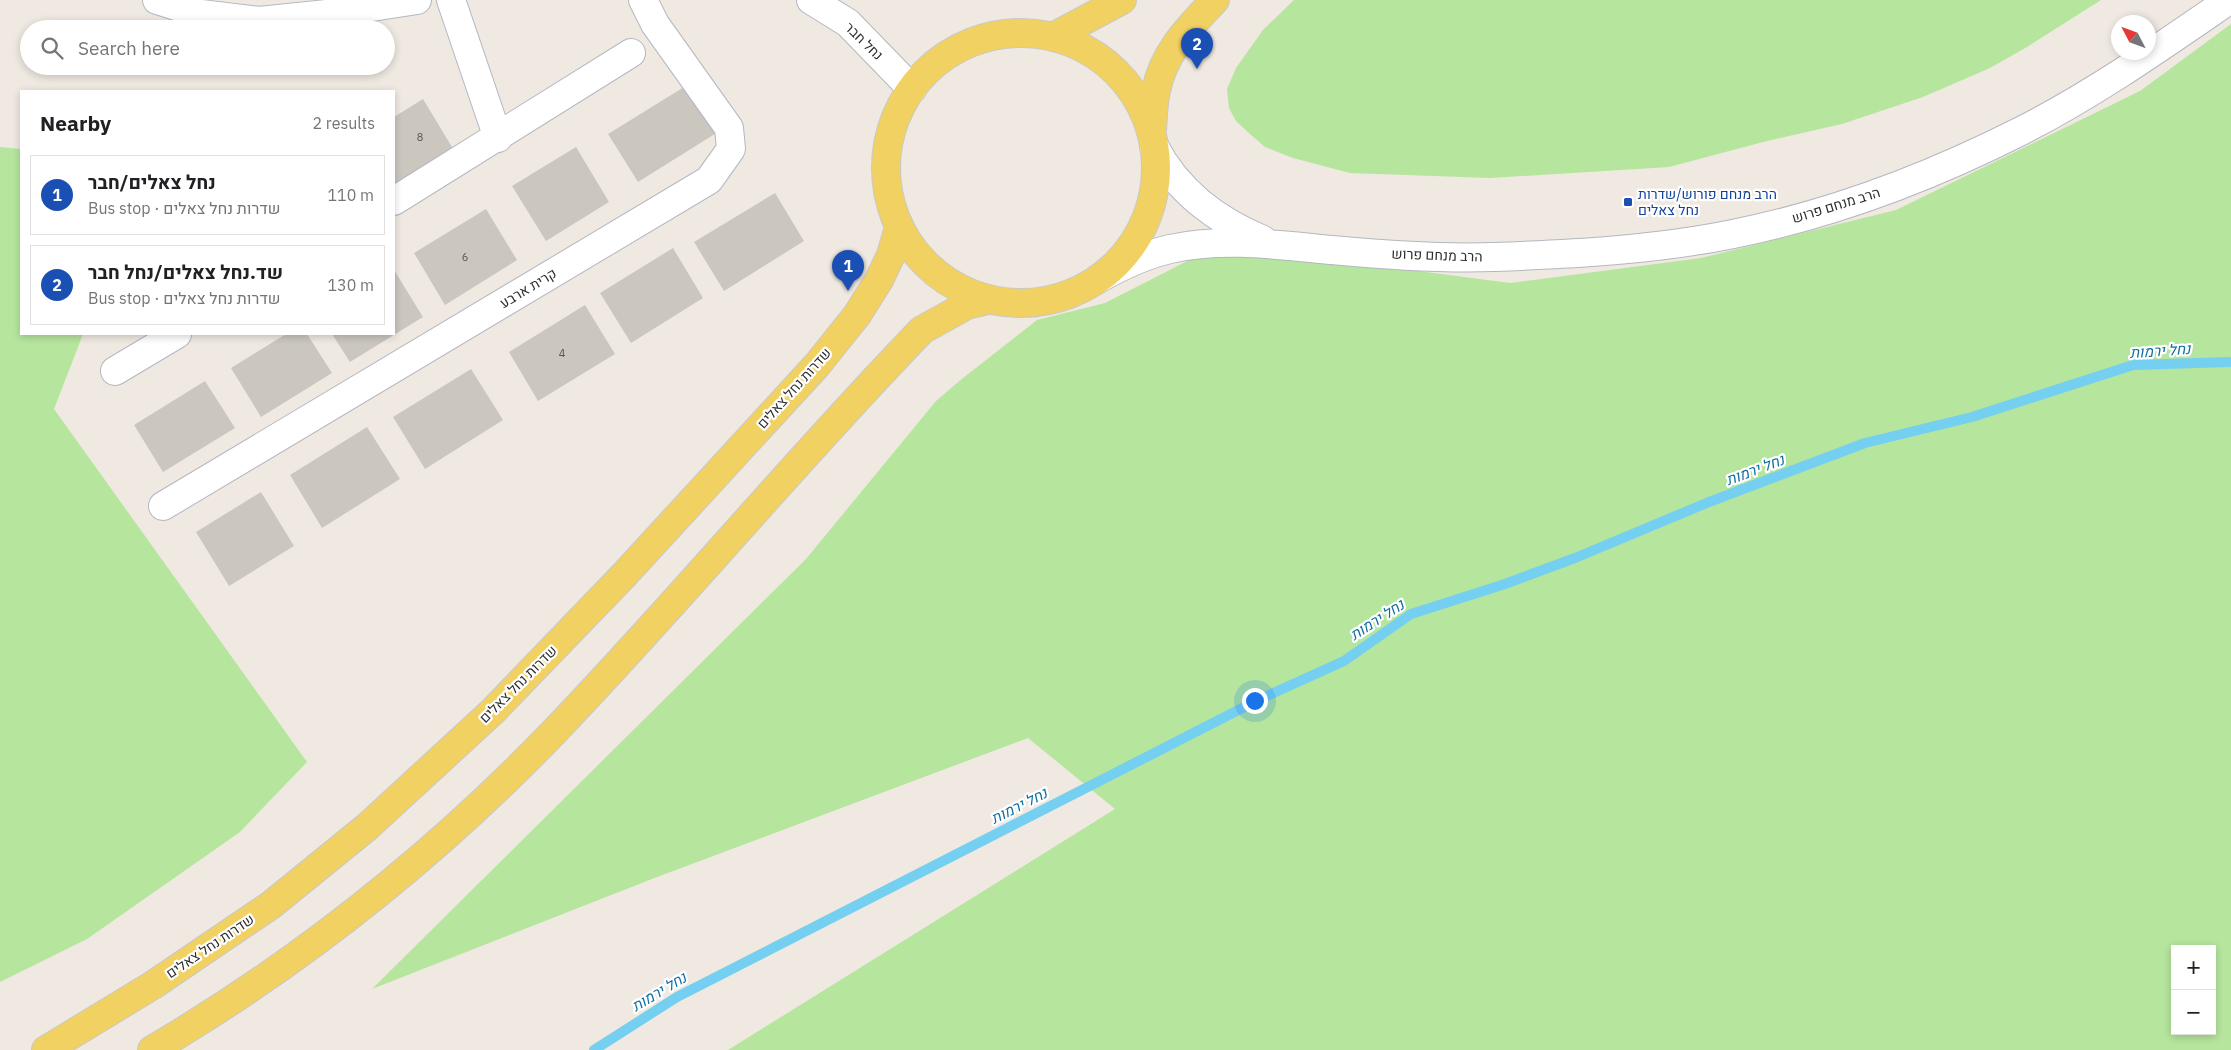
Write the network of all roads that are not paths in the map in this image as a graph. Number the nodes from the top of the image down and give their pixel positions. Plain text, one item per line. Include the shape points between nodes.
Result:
1 (158, 0) edge
2 (417, 0) edge
3 (451, 0) edge
4 (643, 0) edge
5 (811, 0) edge
6 (1122, 0) edge
7 (1215, 0) edge
8 (2229, 0) edge
9 (251, 20) edge
10 (269, 20) edge
11 (1053, 37) junction
12 (631, 53) dead end
13 (912, 89) junction
14 (498, 138) junction
15 (1153, 140) junction
16 (395, 200) edge
17 (899, 227) junction
18 (1276, 245) junction
19 (1098, 279) junction
20 (988, 300) junction
21 (175, 335) edge
22 (115, 371) dead end
23 (163, 506) dead end
24 (46, 1050) edge
25 (152, 1050) edge

1 - 9 street via 202,14
2 - 10 street
3 - 14 street
4 - 23 street, קרית ארבע via 655,24 729,128 731,149 709,180
5 - 13 street, נחל חבר via 848,23
6 - 11 main road
7 - 15 main road via 1179,39 1163,66 1156,91
8 - 18 street, הרב מנחם פרוש via 2128,69 2022,131 1920,178 1824,212 1732,234 1646,247 1564,253 1490,257 1414,255
11 - 13 main road via 1013,34 975,42 940,60
11 - 15 main road via 1092,54 1110,66 1137,99
12 - 14 street
13 - 17 main road via 895,119 886,154 887,189
14 - 16 street
15 - 18 street, הרב מנחם פרוש via 1170,174 1203,207 1245,232
15 - 19 main road via 1155,184 1145,220 1126,253
17 - 20 main road via 920,260 935,274 969,294
17 - 24 main road, שדרות נחל צאלים via 879,280 857,315 817,365 625,574 493,711 367,827 271,905
18 - 19 street, הרב מנחם פרוש via 1229,243 1169,249 1136,259
19 - 20 main road via 1046,301 1026,304
20 - 25 main road via 967,305 922,330 557,728 413,864 312,944 193,1026
21 - 22 street

